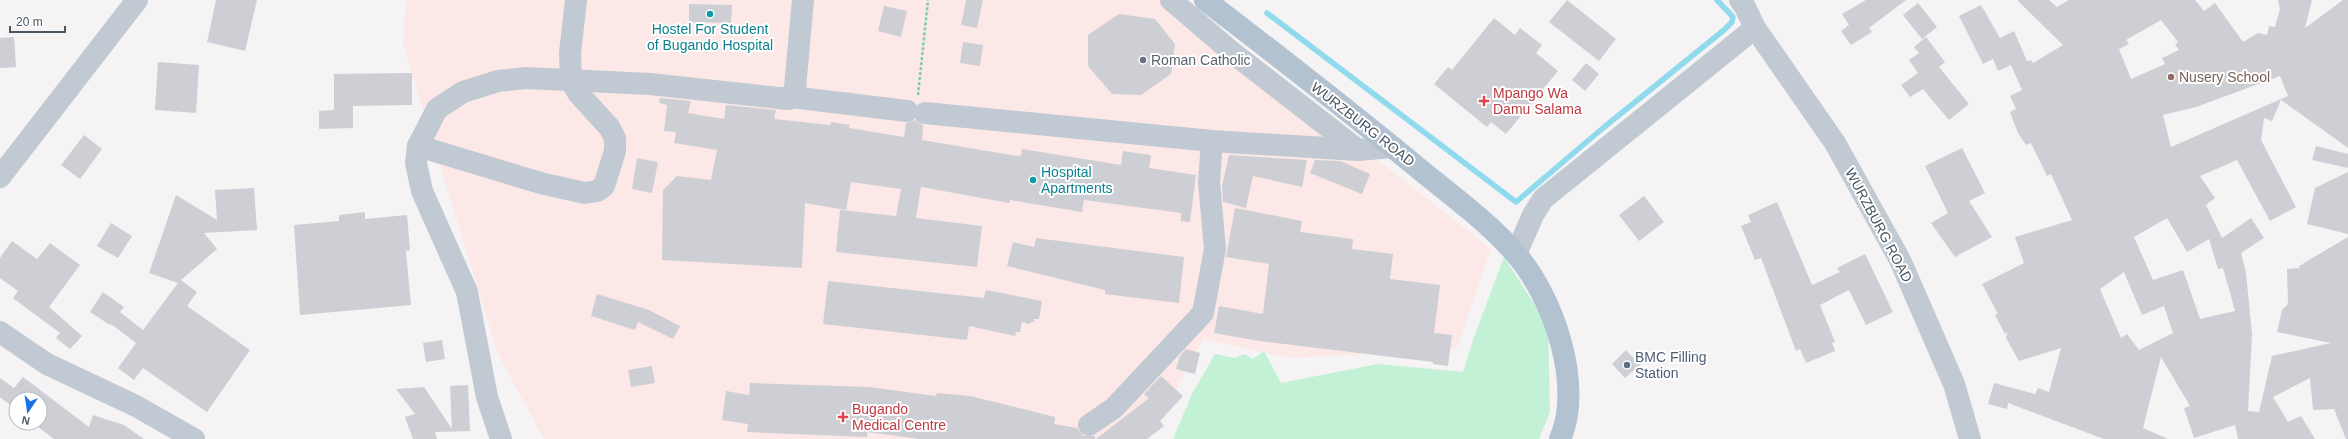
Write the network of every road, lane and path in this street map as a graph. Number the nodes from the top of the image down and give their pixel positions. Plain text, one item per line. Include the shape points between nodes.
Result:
1 (137, 0) edge
2 (576, 0) edge
3 (803, 0) edge
4 (928, 0) edge
5 (1171, 0) edge
6 (1204, 0) edge
7 (1746, 2) edge
8 (1755, 28) junction
9 (571, 80) junction
10 (791, 97) junction
11 (917, 107) junction
12 (1212, 141) junction
13 (418, 146) junction
14 (1393, 147) junction
15 (1358, 150) junction
16 (4, 165) edge
17 (1516, 254) junction
18 (0, 332) edge
19 (1089, 425) dead end
20 (194, 439) edge
21 (501, 439) edge
22 (1560, 439) edge
23 (1970, 439) edge

1 - 16 street
2 - 9 street via 570,53
3 - 10 street via 795,88
4 - 11 path
5 - 15 street via 1232,53
6 - 14 main road, WURZBURG ROAD
7 - 8 street, WURZBURG ROAD
8 - 17 street via 1543,199
8 - 23 street, WURZBURG ROAD via 1835,142 1900,260 1954,384
9 - 10 street via 672,86 780,99
9 - 13 street via 526,78 498,81 463,92 437,110
9 - 13 street via 578,93 609,127 615,138 608,178 604,186 597,191 585,192 544,184
10 - 11 street
11 - 12 street
12 - 15 street
12 - 19 street via 1209,182 1215,249 1204,313 1114,408
13 - 21 street via 416,163 422,191 467,292 487,397
14 - 15 street
14 - 17 main road, WURZBURG ROAD via 1471,211
17 - 22 main road, WURZBURG ROAD via 1552,317 1564,356 1568,405
18 - 20 street via 47,364 136,406

